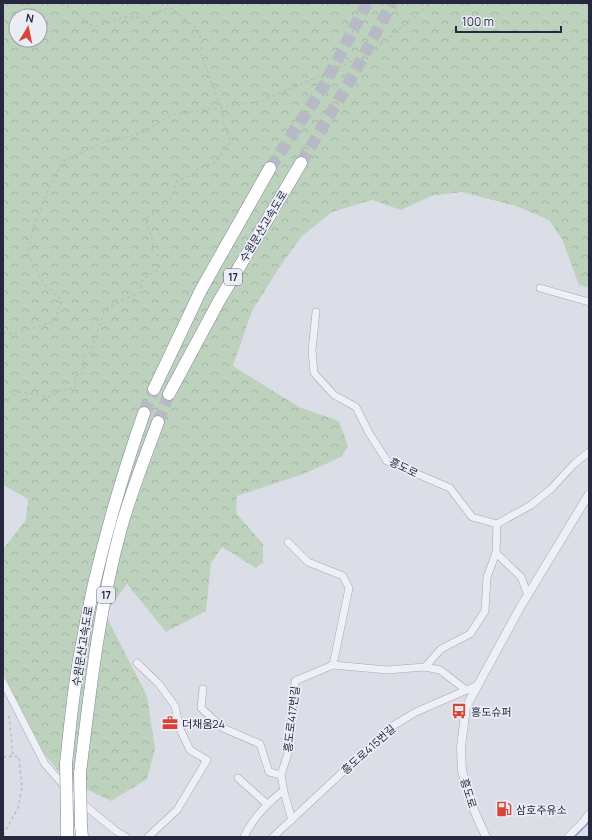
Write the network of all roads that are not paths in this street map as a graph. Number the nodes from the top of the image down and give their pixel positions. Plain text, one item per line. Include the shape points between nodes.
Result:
1 (300, 163) tunnel mouth
2 (270, 168) tunnel mouth
3 (540, 288) dead end
4 (589, 302) edge
5 (316, 312) dead end
6 (154, 389) tunnel mouth
7 (169, 394) tunnel mouth
8 (144, 413) tunnel mouth
9 (158, 422) tunnel mouth
10 (589, 452) edge
11 (589, 494) edge
12 (497, 524) junction
13 (288, 542) dead end
14 (496, 553) junction
15 (528, 595) junction
16 (137, 663) dead end
17 (333, 665) junction
18 (425, 667) junction
19 (3, 682) edge
20 (478, 685) junction
21 (203, 689) dead end
22 (466, 690) junction
23 (281, 775) junction
24 (238, 778) dead end
25 (283, 791) junction
26 (267, 804) junction
27 (589, 814) edge
28 (292, 820) junction
29 (81, 831) edge
30 (67, 837) edge
31 (126, 837) edge
32 (148, 837) edge
33 (244, 837) edge
34 (273, 837) edge
35 (486, 837) edge
36 (568, 837) edge

1 - 7 highway, 수원문산고속도로 / 17 via 219,301
2 - 6 highway, 수원문산고속도로 / 17 via 201,290
3 - 4 street
5 - 12 street, 흥도로 via 312,350 314,373 334,395 356,407 387,461 450,488 472,517
8 - 30 highway, 수원문산고속도로 / 17, bridge via 124,468 108,525 79,656 66,764
9 - 29 highway, 수원문산고속도로 / 17, bridge via 121,528 94,660 80,773
10 - 12 street via 531,505
11 - 15 street, 흥도로
12 - 14 street
13 - 17 street via 308,562 343,576 349,588
14 - 15 street via 521,577
14 - 18 street via 487,577 485,611 470,634 441,649
15 - 20 street, 흥도로
16 - 32 street via 159,684 175,706 180,729 190,750 207,760 177,810
17 - 18 street, 흥도로417번길 via 387,670
17 - 23 street, 흥도로417번길 via 295,681 288,753
18 - 22 street, 흥도로417번길 via 440,670
19 - 31 street via 45,764 72,795
20 - 22 street, 흥도로415번길
20 - 35 street, 흥도로 via 466,707 461,747 462,771 474,810
21 - 23 street via 201,708 224,728 260,744 269,772
22 - 28 street, 흥도로415번길 via 416,712 391,727
23 - 25 street, 흥도로417번길
24 - 26 street
25 - 26 street
25 - 28 street, 흥도로417번길
26 - 33 street via 251,823
27 - 36 street
28 - 34 street, 흥도로415번길

